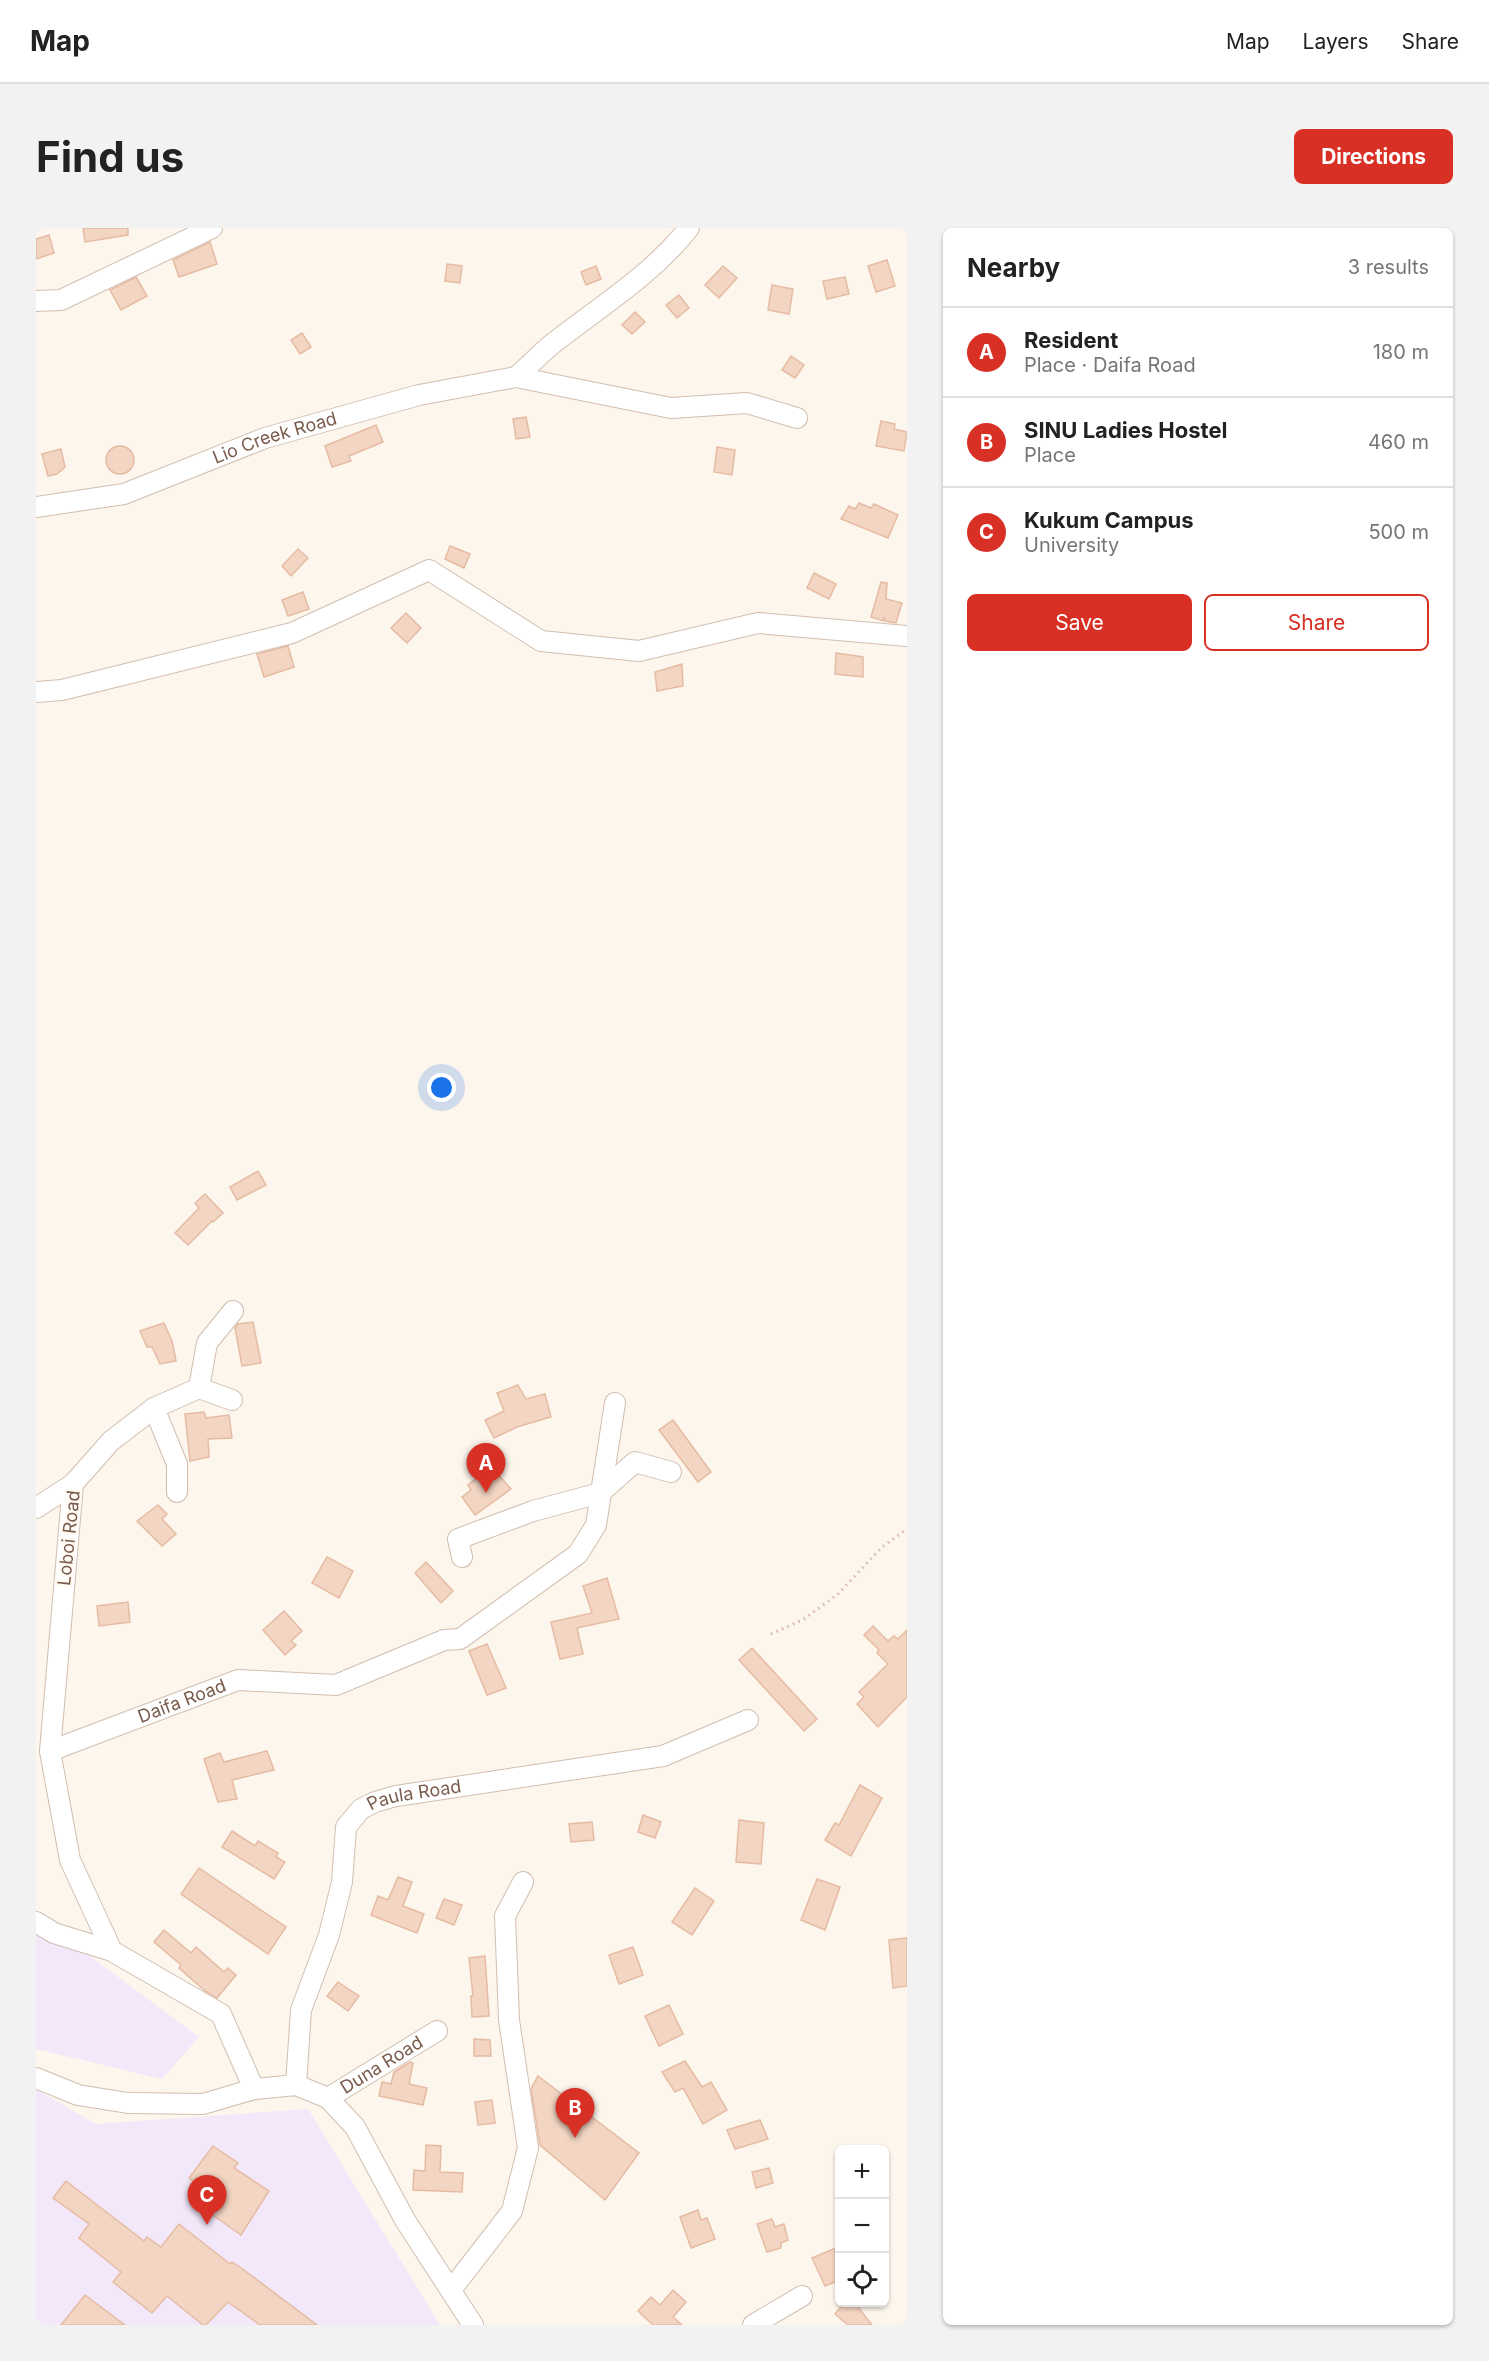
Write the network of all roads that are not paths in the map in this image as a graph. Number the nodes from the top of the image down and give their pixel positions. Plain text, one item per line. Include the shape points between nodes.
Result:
1 (212, 228) edge
2 (689, 228) edge
3 (36, 301) edge
4 (516, 377) junction
5 (797, 418) dead end
6 (36, 507) edge
7 (907, 636) edge
8 (36, 692) edge
9 (233, 1311) dead end
10 (199, 1388) junction
11 (232, 1400) dead end
12 (615, 1403) dead end
13 (154, 1408) junction
14 (671, 1472) dead end
15 (73, 1484) junction
16 (177, 1492) dead end
17 (600, 1493) junction
18 (36, 1508) edge
19 (462, 1557) dead end
20 (748, 1720) dead end
21 (46, 1744) edge
22 (523, 1882) dead end
23 (36, 1922) edge
24 (112, 1951) junction
25 (436, 2031) dead end
26 (36, 2078) edge
27 (296, 2085) junction
28 (254, 2089) junction
29 (328, 2098) junction
30 (451, 2290) junction
31 (802, 2296) dead end
32 (473, 2325) edge
33 (753, 2325) edge

1 - 3 street via 61,300
2 - 4 street via 674,248 609,304 550,346
4 - 5 street via 670,408 747,403
4 - 6 street, Lio Creek Road via 419,395 265,438 124,494
7 - 8 street via 758,623 639,651 541,641 429,570 292,633 62,690
9 - 10 street via 207,1343
10 - 11 street
10 - 13 street, Loboi Road
12 - 17 street, Daifa Road
13 - 15 street, Loboi Road via 111,1441
13 - 16 street via 177,1464
14 - 17 street via 635,1462
15 - 18 street
15 - 21 street, Loboi Road
17 - 19 street via 533,1511 458,1539
17 - 21 street, Daifa Road via 596,1525 578,1554 460,1639 444,1640 336,1685 238,1680
20 - 27 street, Paula Road via 663,1756 396,1796 361,1809 346,1827 342,1882 329,1935 301,2010
21 - 24 street via 70,1860
22 - 30 street via 505,1916 509,2020 528,2148 512,2211
23 - 24 street via 54,1933
24 - 28 street via 221,2014
25 - 29 street, Duna Road
26 - 28 street via 78,2095 128,2103 203,2104
27 - 28 street
27 - 29 street
29 - 30 street via 355,2127 405,2220
30 - 32 street
31 - 33 street

